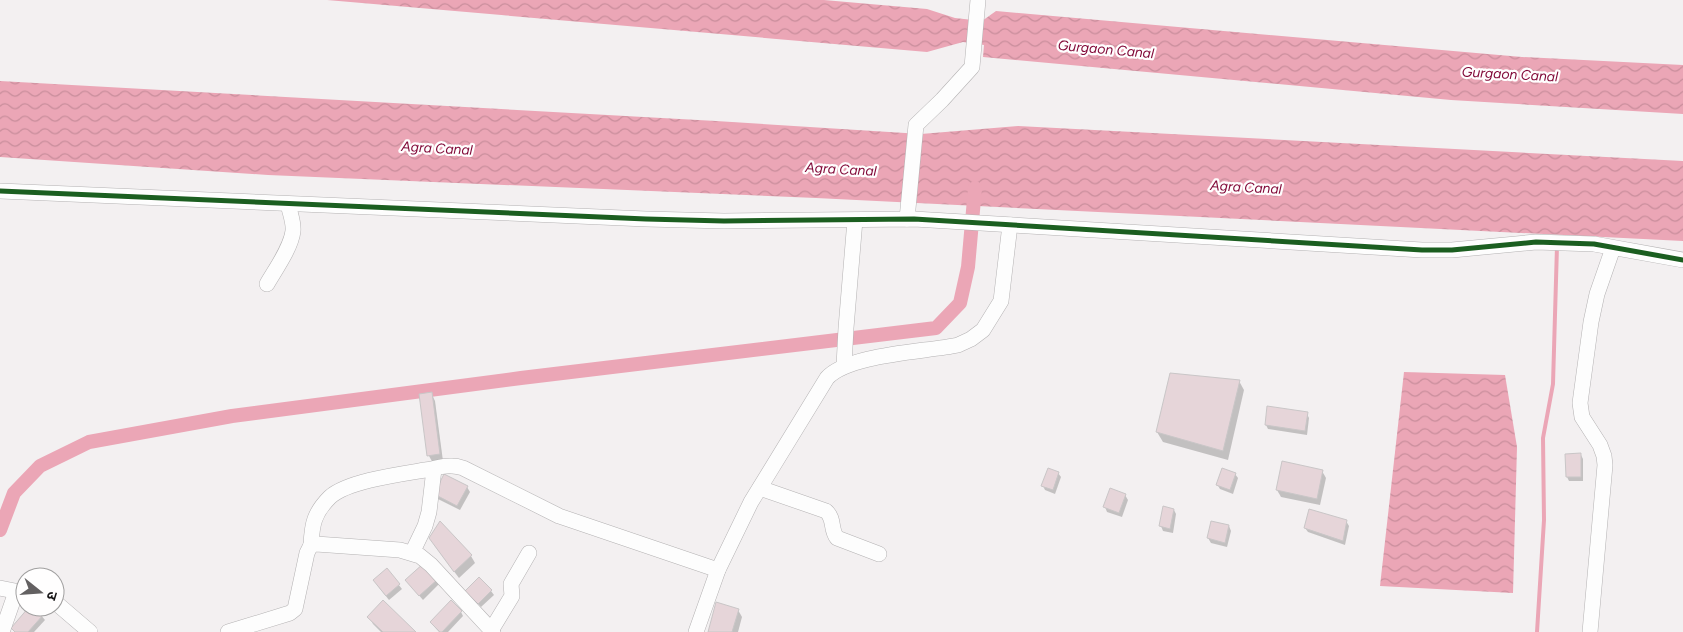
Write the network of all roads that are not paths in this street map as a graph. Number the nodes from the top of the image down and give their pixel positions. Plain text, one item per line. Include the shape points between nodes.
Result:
1 (978, 0) edge
2 (0, 190) edge
3 (288, 204) junction
4 (907, 219) junction
5 (856, 220) junction
6 (1010, 224) junction
7 (1613, 248) junction
8 (1683, 260) edge
9 (267, 284) dead end
10 (844, 366) junction
11 (434, 469) junction
12 (760, 488) junction
13 (311, 545) junction
14 (412, 552) junction
15 (529, 553) dead end
16 (879, 554) dead end
17 (718, 570) junction
18 (0, 588) edge
19 (15, 591) edge
20 (15, 603) edge
21 (65, 611) edge
22 (493, 631) edge
23 (2, 632) edge
24 (90, 632) edge
25 (228, 632) edge
26 (696, 632) edge
27 (1590, 632) edge

1 - 4 street via 972,67 916,125
2 - 3 street
3 - 5 street via 646,219
3 - 9 street via 292,237
4 - 5 street
4 - 6 street
5 - 10 street
6 - 7 street via 1422,250 1536,242 1594,244
6 - 10 street via 1001,301 983,330 958,346
7 - 8 street
7 - 27 street via 1595,303 1580,403 1582,417 1600,445 1605,466
10 - 12 street via 827,378
11 - 13 street via 338,491 315,516
11 - 14 street via 430,512
11 - 17 street via 463,468 559,516
12 - 16 street via 826,511 832,518 837,538
12 - 17 street
13 - 14 street
13 - 25 street via 295,609
14 - 22 street via 431,564
15 - 22 street via 511,584 512,596
17 - 26 street
18 - 19 street
20 - 23 street
21 - 24 street

